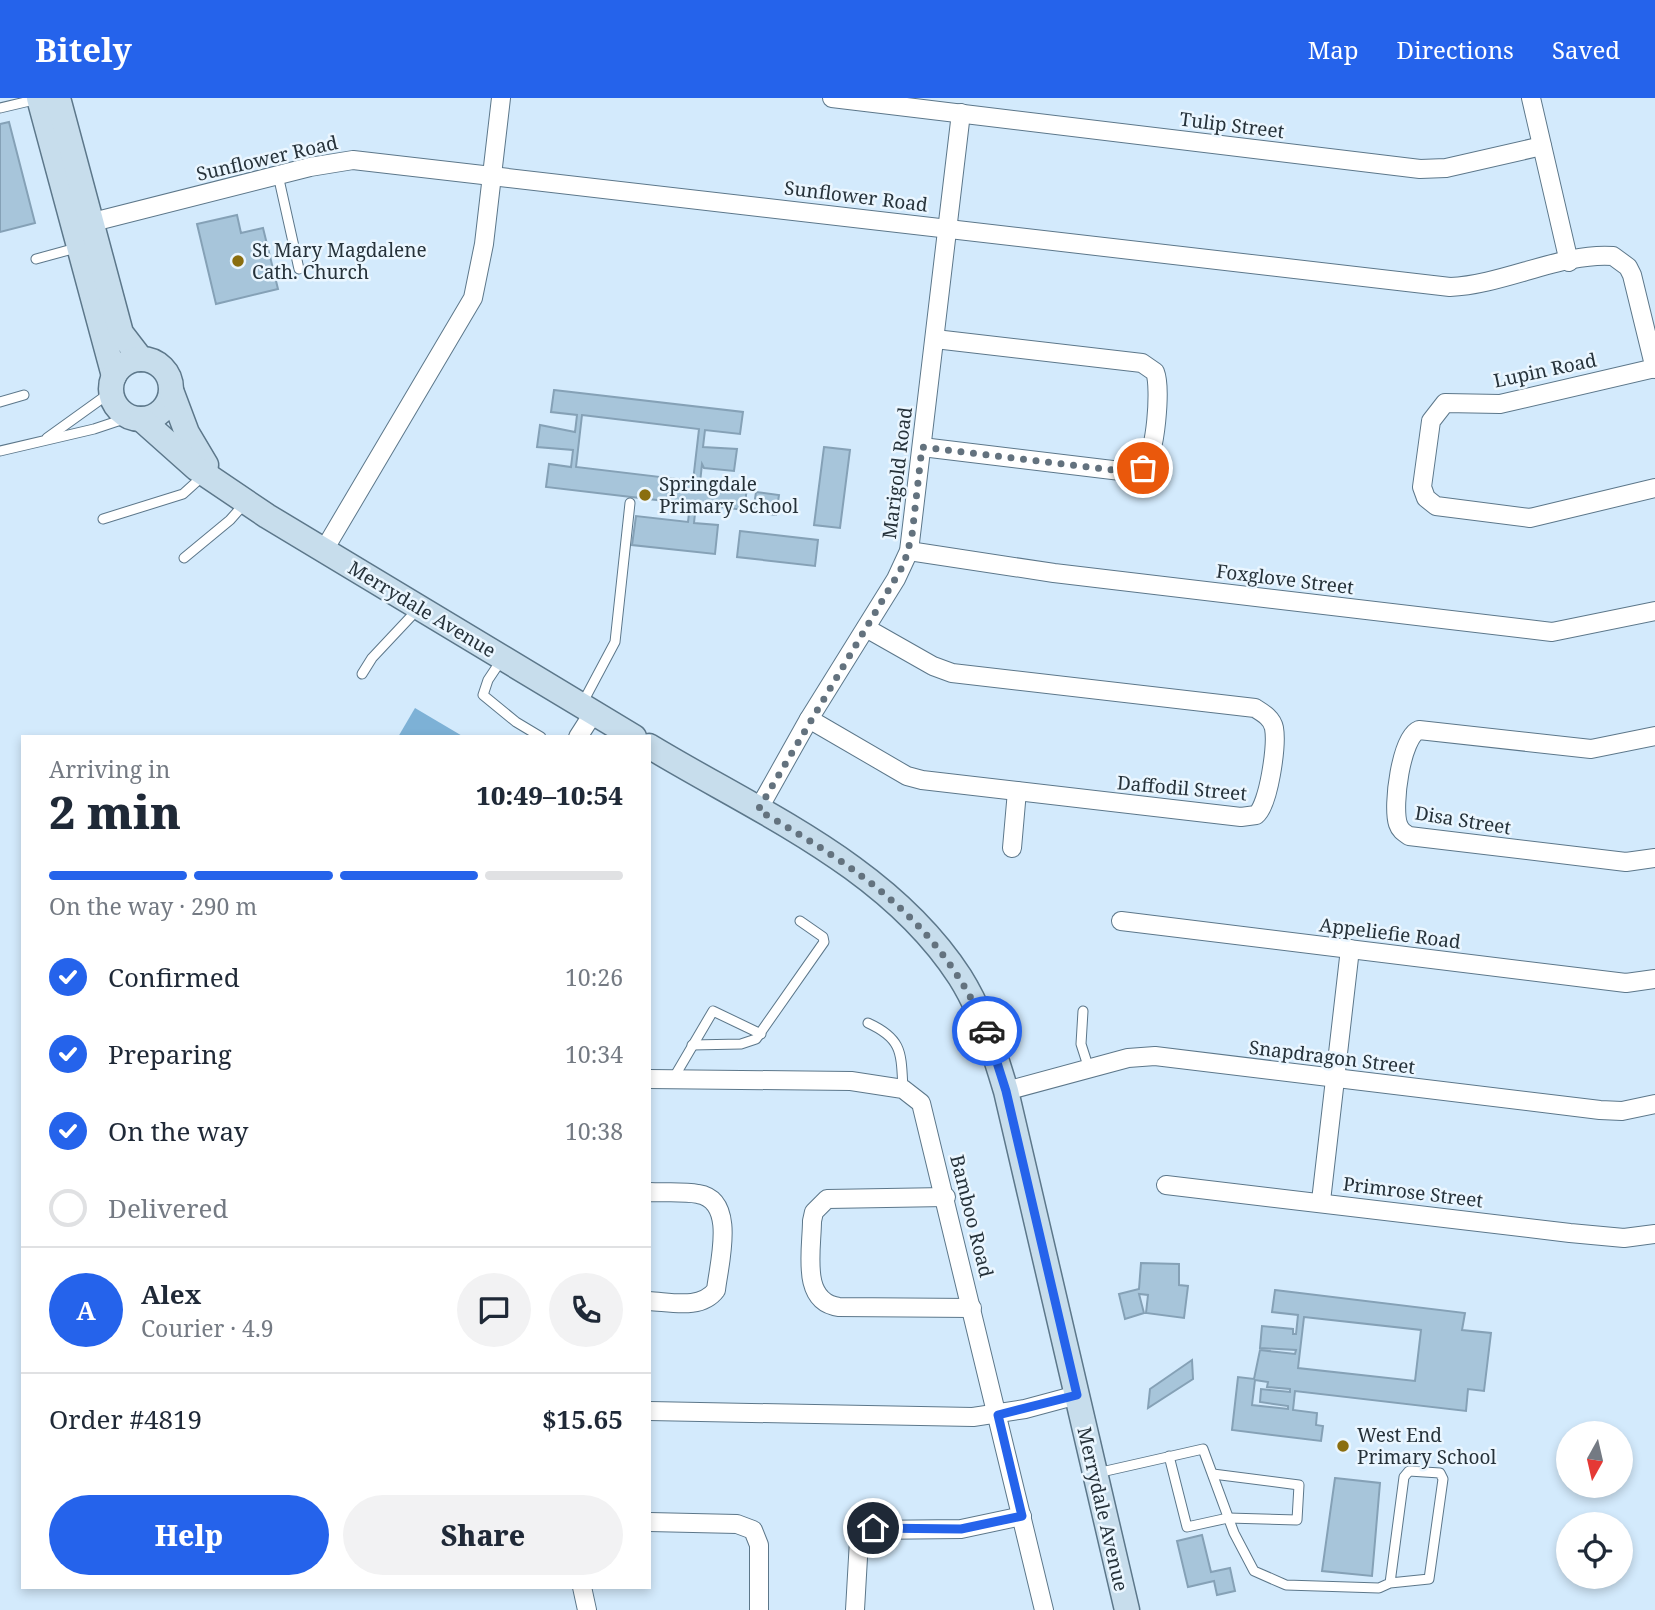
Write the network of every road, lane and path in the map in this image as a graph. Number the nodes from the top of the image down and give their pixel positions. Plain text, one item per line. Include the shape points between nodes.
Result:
1 (40, 98) edge
2 (58, 98) edge
3 (501, 98) edge
4 (832, 98) edge
5 (1531, 98) edge
6 (0, 108) edge
7 (961, 113) junction
8 (1542, 146) junction
9 (278, 175) junction
10 (491, 175) junction
11 (89, 223) junction
12 (947, 228) junction
13 (78, 248) junction
14 (36, 259) dead end
15 (1569, 261) junction
16 (299, 268) dead end
17 (934, 339) junction
18 (141, 359) junction
19 (1655, 369) edge
20 (113, 384) junction
21 (172, 393) junction
22 (24, 395) dead end
23 (0, 402) edge
24 (136, 418) junction
25 (46, 439) junction
26 (922, 447) junction
27 (0, 451) edge
28 (209, 475) junction
29 (1655, 488) edge
30 (246, 502) junction
31 (630, 503) dead end
32 (103, 519) dead end
33 (324, 550) junction
34 (909, 551) junction
35 (184, 558) dead end
36 (419, 608) junction
37 (1655, 611) edge
38 (866, 628) junction
39 (503, 658) junction
40 (362, 674) dead end
41 (588, 709) junction
42 (809, 719) junction
43 (538, 735) edge
44 (579, 735) edge
45 (631, 735) edge
46 (1655, 736) edge
47 (651, 747) edge
48 (1017, 791) junction
49 (758, 810) junction
50 (1012, 848) dead end
51 (1655, 858) edge
52 (800, 920) dead end
53 (1121, 922) dead end
54 (1350, 949) junction
55 (1655, 979) edge
56 (1083, 1011) dead end
57 (868, 1023) dead end
58 (761, 1034) junction
59 (692, 1045) junction
60 (1089, 1069) junction
61 (1334, 1078) junction
62 (651, 1079) edge
63 (673, 1079) junction
64 (903, 1089) junction
65 (1006, 1091) junction
66 (1655, 1104) edge
67 (1166, 1185) dead end
68 (651, 1192) edge
69 (946, 1197) junction
70 (1321, 1201) junction
71 (1655, 1234) edge
72 (651, 1301) edge
73 (972, 1308) junction
74 (1077, 1395) junction
75 (651, 1410) edge
76 (998, 1415) junction
77 (1169, 1456) junction
78 (1095, 1474) junction
79 (1213, 1474) junction
80 (1022, 1516) junction
81 (1228, 1518) junction
82 (651, 1522) edge
83 (1390, 1583) junction
84 (582, 1589) edge
85 (587, 1610) edge
86 (759, 1610) edge
87 (855, 1610) edge
88 (1044, 1610) edge
89 (1127, 1610) edge

1 - 6 lane
1 - 13 street
2 - 11 street
3 - 10 street
4 - 7 street, Tulip Street
5 - 8 street
7 - 8 street, Tulip Street via 1420,169
7 - 12 street, Marigold Road
8 - 15 street
9 - 10 street, Sunflower Road via 353,160
9 - 11 street, Sunflower Road
9 - 16 lane
10 - 12 street, Sunflower Road
10 - 33 street via 473,298
11 - 18 street via 121,333
12 - 15 street, Sunflower Road via 1450,287
12 - 17 street, Marigold Road
13 - 14 lane
13 - 20 street
15 - 19 street, Sunflower Road via 1604,255 1620,260 1632,275
17 - 26 street, Marigold Road
17 - 26 street via 1142,363 1155,372 1159,388 1150,457 1138,470
18 - 20 street via 125,363
18 - 21 street via 164,369
19 - 29 street, Lupin Road via 1500,404 1449,401 1431,421 1422,487 1436,506 1530,518
20 - 24 street via 117,407
20 - 25 lane
21 - 24 street via 164,410
21 - 28 street, Merrydale Avenue
22 - 23 lane
24 - 25 lane
24 - 28 street, Merrydale Avenue
25 - 27 lane
26 - 34 street, Marigold Road
28 - 30 street, Merrydale Avenue
28 - 32 lane via 183,494
30 - 33 street, Merrydale Avenue
30 - 35 lane
31 - 41 lane via 615,642
33 - 36 street, Merrydale Avenue
34 - 37 street, Foxglove Street via 1055,573 1552,632
34 - 38 street, Marigold Road
36 - 39 street, Merrydale Avenue
36 - 40 lane
38 - 42 street, Marigold Road
38 - 48 street, Daffodil Street via 942,670 1255,708 1269,718 1275,730 1265,804 1250,817
39 - 41 street, Merrydale Avenue
39 - 43 lane via 483,695
41 - 44 street
41 - 45 street, Merrydale Avenue
42 - 48 street, Daffodil Street via 907,776
42 - 49 street, Marigold Road
46 - 51 street, Disa Street via 1591,749 1419,730 1403,752 1396,814 1400,829 1409,836 1615,861
47 - 49 street, Merrydale Avenue
48 - 50 street
49 - 65 street, Merrydale Avenue via 846,863 893,898 930,936 961,978 979,1013
52 - 58 lane via 823,937 824,943
53 - 54 street, Appeliefie Road
54 - 55 street, Appeliefie Road via 1626,983
54 - 61 street
56 - 60 lane via 1081,1044
57 - 64 lane via 893,1037 902,1058
58 - 59 lane via 741,1044
58 - 59 lane via 713,1011
59 - 63 lane
60 - 61 street, Snapdragon Street via 1155,1056
60 - 65 street, Snapdragon Street
61 - 66 street, Snapdragon Street via 1600,1110
61 - 70 street
62 - 63 street
63 - 64 street via 850,1081
64 - 69 street, Bamboo Road via 921,1103
65 - 74 street, Merrydale Avenue
67 - 70 street, Primrose Street
68 - 72 street via 708,1197 723,1222 716,1290 710,1298 693,1303
69 - 73 street, Bamboo Road
69 - 73 street via 827,1199 812,1221 813,1289 824,1303 839,1307
70 - 71 street, Primrose Street via 1570,1233 1625,1238
73 - 76 street, Bamboo Road
74 - 76 street
74 - 78 street, Merrydale Avenue
75 - 76 street
76 - 80 street, Bamboo Road
77 - 78 lane
77 - 79 lane via 1203,1449
77 - 81 lane via 1185,1526
78 - 89 street, Merrydale Avenue
79 - 81 lane
79 - 81 lane via 1301,1487 1295,1522
80 - 87 street via 961,1529 867,1530 859,1540
80 - 88 street, Bamboo Road
81 - 83 lane via 1254,1571 1276,1583 1379,1588
82 - 86 street via 737,1524 753,1530 759,1545
83 - 83 lane via 1404,1477 1416,1470 1440,1473 1443,1479 1429,1579
84 - 85 street

